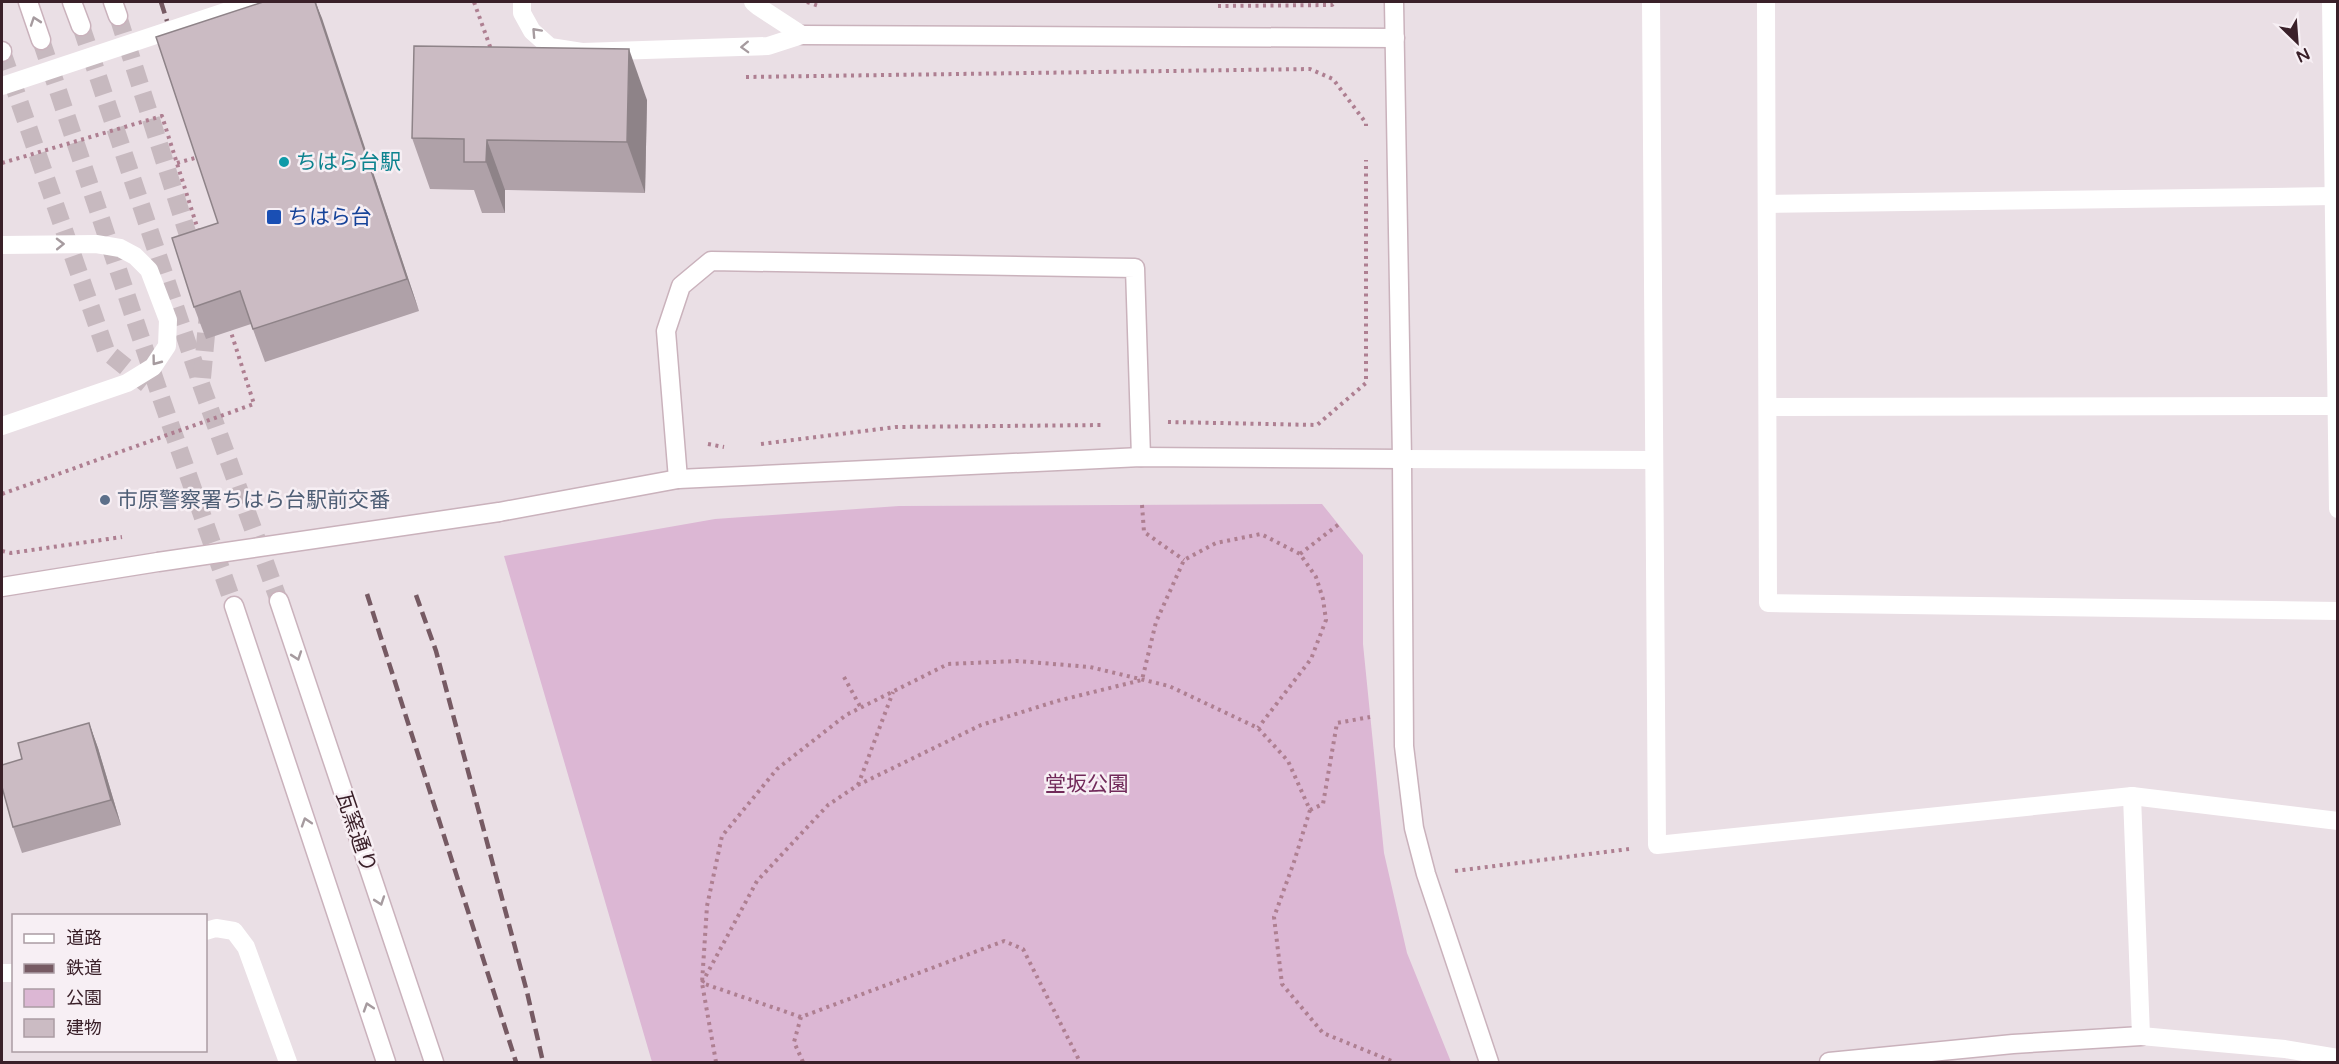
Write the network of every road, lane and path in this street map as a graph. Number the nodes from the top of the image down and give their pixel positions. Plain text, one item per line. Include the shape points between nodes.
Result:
1 (28, 2) edge
2 (72, 2) edge
3 (255, 2) edge
4 (474, 2) edge
5 (522, 2) edge
6 (753, 2) edge
7 (1394, 2) edge
8 (1652, 2) edge
9 (1766, 2) edge
10 (2331, 2) edge
11 (81, 26) tunnel mouth
12 (802, 35) junction
13 (1395, 38) junction
14 (41, 40) tunnel mouth
15 (493, 55) edge
16 (743, 78) dead end
17 (2, 86) edge
18 (1366, 135) dead end
19 (195, 158) edge
20 (1366, 158) dead end
21 (177, 163) dead end
22 (2333, 196) junction
23 (1767, 204) junction
24 (2, 245) edge
25 (2336, 406) edge
26 (1768, 407) junction
27 (1164, 422) dead end
28 (1104, 425) dead end
29 (2, 426) edge
30 (708, 444) dead end
31 (754, 445) dead end
32 (730, 448) dead end
33 (1141, 457) junction
34 (1402, 459) junction
35 (1654, 460) junction
36 (678, 479) junction
37 (1142, 505) dead end
38 (2337, 509) edge
39 (1339, 524) dead end
40 (1300, 554) junction
41 (1184, 560) junction
42 (2, 587) edge
43 (279, 601) tunnel mouth
44 (234, 606) tunnel mouth
45 (2337, 611) edge
46 (844, 677) dead end
47 (1142, 680) junction
48 (893, 691) junction
49 (861, 708) junction
50 (1370, 717) dead end
51 (1258, 728) junction
52 (858, 785) junction
53 (2132, 796) junction
54 (1310, 810) junction
55 (2337, 821) edge
56 (1657, 845) junction
57 (1426, 874) junction
58 (207, 931) edge
59 (702, 983) junction
60 (801, 1017) junction
61 (2141, 1036) junction
62 (2337, 1058) edge
63 (288, 1062) edge
64 (386, 1062) edge
65 (434, 1062) edge
66 (716, 1062) edge
67 (803, 1062) edge
68 (1080, 1062) edge
69 (1394, 1062) edge
70 (1489, 1062) edge
71 (1828, 1062) edge

14 -> 1 street
2 - 11 street
3 - 17 street, bridge
4 - 15 path
12 -> 5 street via 768,46 582,52 550,47 532,30 522,13
6 - 12 street
7 - 13 street
8 - 35 street
9 - 23 street
10 - 22 street
12 - 13 street
13 - 34 street
16 - 18 path via 1310,69 1333,79 1366,123
19 - 21 path
20 - 27 path via 1366,382 1317,425
22 - 23 street
22 - 25 street
23 - 26 street
24 -> 29 street via 96,244 120,248 149,270 168,320 167,345 153,367 127,383
25 - 26 street
25 - 38 street
26 - 45 street via 1768,603
28 - 31 path via 896,427
30 - 32 path
33 - 34 street
33 - 36 street
33 - 36 street via 1136,268 711,261 681,286 666,331
34 - 35 street
34 - 57 street via 1404,746 1414,828
35 - 56 street
36 - 42 street, bridge via 499,512
37 - 41 path via 1144,532
39 - 40 path
40 - 41 path via 1261,534 1216,543
40 - 51 path via 1316,577 1326,620 1311,659
41 - 47 path via 1156,622
43 -> 65 street, 瓦窯通り
64 -> 44 street, 瓦窯通り
46 - 49 path
47 - 48 path via 1090,667 1017,662 948,664
47 - 51 path via 1169,686
47 - 52 path via 981,725
48 - 49 path
48 - 52 path
49 - 59 path via 846,715 777,769 722,836 706,906
50 - 54 path via 1336,723 1323,804
51 - 54 path via 1288,761
52 - 59 path via 828,805 757,881
53 - 55 street
53 - 56 street
53 - 61 street
54 - 69 path via 1274,917 1282,984 1323,1033
56 - 57 path
57 - 70 street
58 - 63 street via 234,931 246,947
59 - 60 path
59 - 66 path
60 - 67 path via 794,1042
60 - 68 path via 1004,940 1023,949
61 - 62 street via 2285,1049
61 - 71 street

